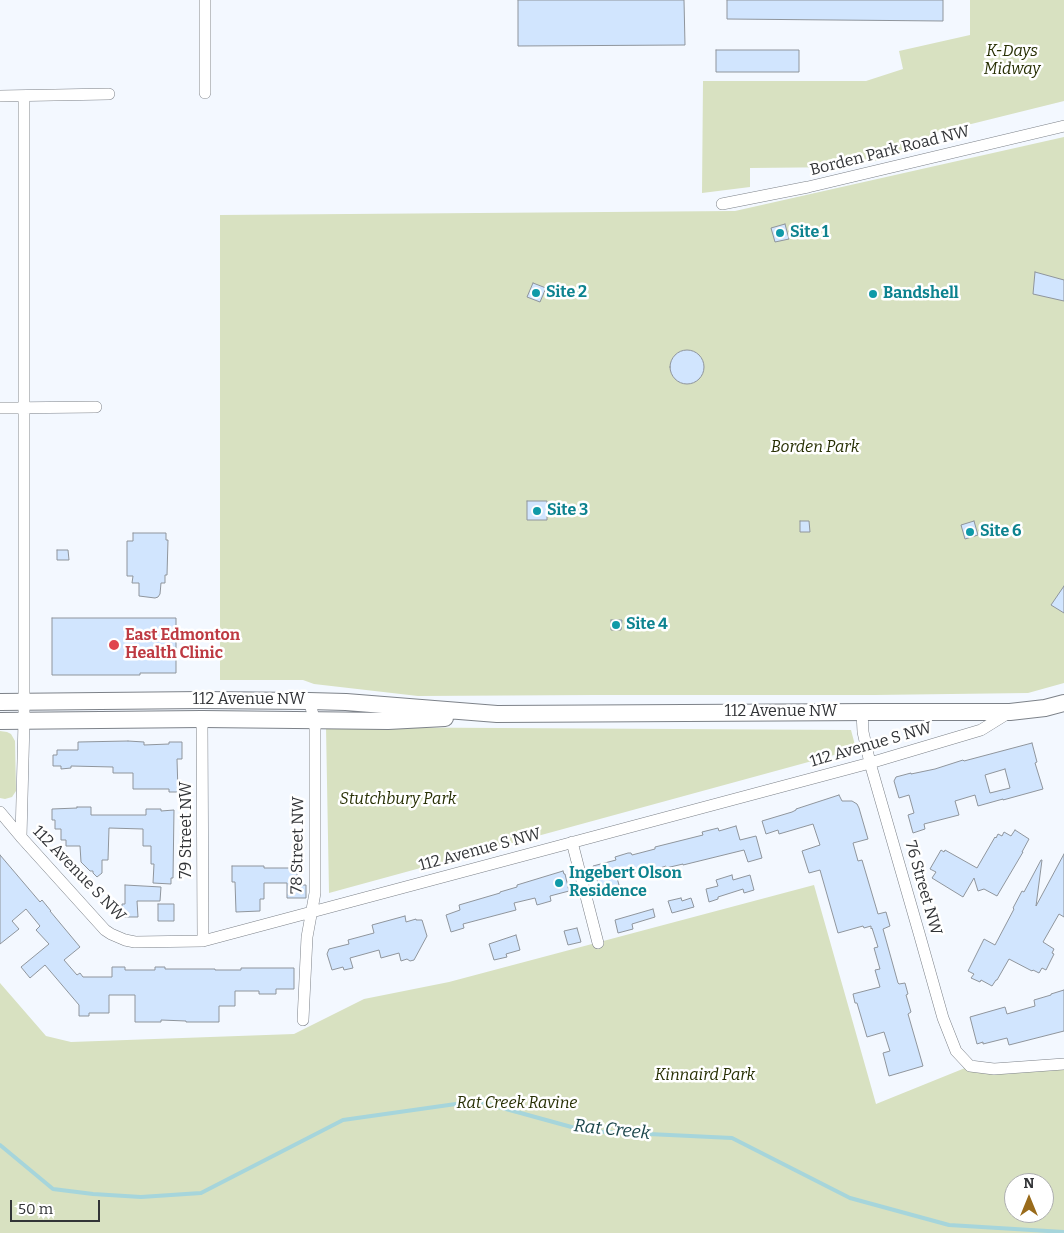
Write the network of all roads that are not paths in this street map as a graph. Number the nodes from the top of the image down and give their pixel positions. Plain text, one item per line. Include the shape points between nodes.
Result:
1 (205, 0) edge
2 (204, 93) dead end
3 (109, 94) dead end
4 (0, 96) edge
5 (24, 96) junction
6 (1064, 126) edge
7 (722, 204) dead end
8 (96, 407) dead end
9 (0, 408) edge
10 (24, 408) junction
11 (309, 701) junction
12 (0, 702) edge
13 (24, 702) junction
14 (1064, 703) edge
15 (862, 712) junction
16 (1010, 712) junction
17 (497, 714) junction
18 (202, 719) junction
19 (0, 721) edge
20 (24, 721) junction
21 (315, 721) junction
22 (870, 762) junction
23 (0, 812) edge
24 (21, 837) junction
25 (572, 842) junction
26 (310, 912) junction
27 (203, 941) junction
28 (598, 943) dead end
29 (303, 1020) dead end
30 (1064, 1064) edge

1 - 2 street
3 - 5 street
4 - 5 street
5 - 10 street
6 - 7 street, Borden Park Road NW via 808,187
8 - 10 street
9 - 10 street
10 - 13 street
11 - 13 main road, 112 Avenue NW
11 - 17 main road, 112 Avenue NW
11 - 21 street, 78 Street NW
12 - 13 main road, 112 Avenue NW
13 - 20 street
14 - 16 main road, 112 Avenue NW
15 - 16 main road, 112 Avenue NW
15 - 17 main road, 112 Avenue NW
15 - 22 street, 76 Street NW
16 - 22 street, 112 Avenue S NW via 981,730
17 - 21 main road, 112 Avenue NW via 388,721
18 - 20 main road, 112 Avenue NW
18 - 21 main road, 112 Avenue NW
18 - 27 street, 79 Street NW
19 - 20 main road, 112 Avenue NW
20 - 24 street
21 - 26 street, 78 Street NW via 315,894
22 - 25 street, 112 Avenue S NW
22 - 30 street, 76 Street NW via 943,1018 956,1051 970,1066 994,1069
23 - 24 street, 112 Avenue S NW
24 - 27 street, 112 Avenue S NW via 111,934 135,942
25 - 26 street, 112 Avenue S NW
25 - 28 street
26 - 27 street, 112 Avenue S NW
26 - 29 street, 78 Street NW

